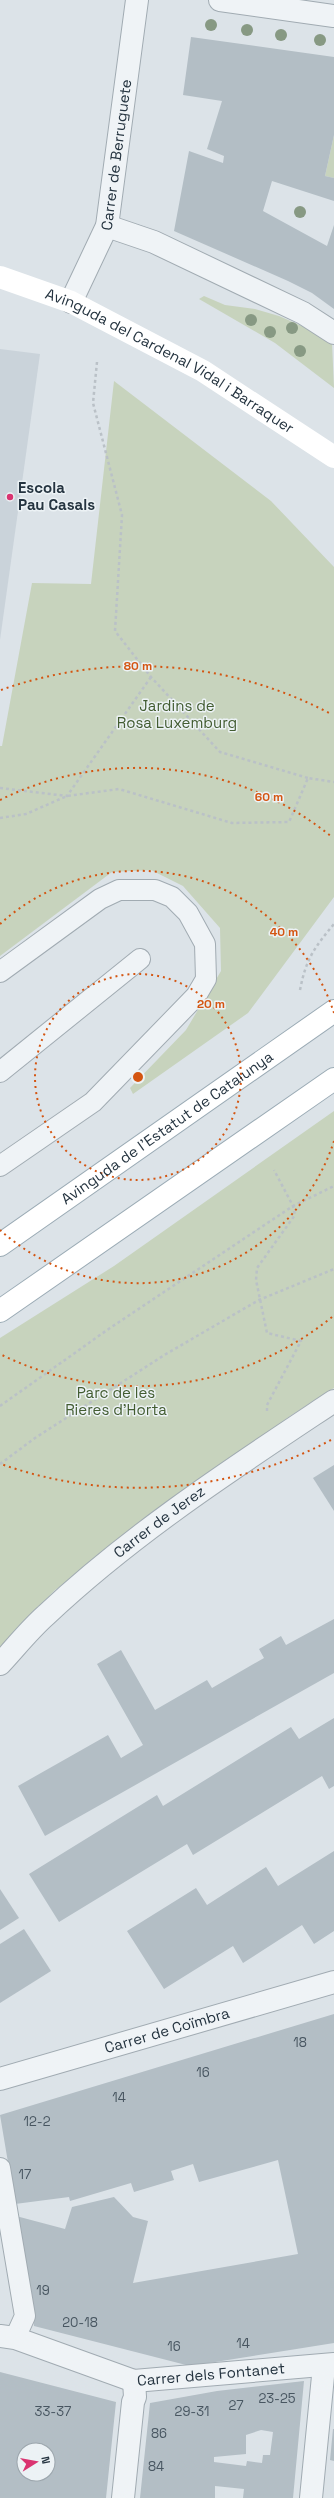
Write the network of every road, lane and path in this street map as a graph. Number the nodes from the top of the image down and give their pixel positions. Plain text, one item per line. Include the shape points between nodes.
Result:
1 (137, 0) edge
2 (220, 0) edge
3 (334, 16) edge
4 (107, 226) junction
5 (0, 277) edge
6 (71, 302) junction
7 (334, 333) edge
8 (97, 362) dead end
9 (334, 457) edge
10 (151, 677) junction
11 (308, 778) junction
12 (334, 782) edge
13 (0, 788) edge
14 (67, 796) junction
15 (0, 818) edge
16 (334, 924) edge
17 (140, 959) dead end
18 (0, 972) edge
19 (300, 990) dead end
20 (334, 1011) edge
21 (0, 1072) edge
22 (334, 1079) edge
23 (0, 1166) edge
24 (274, 1170) dead end
25 (334, 1186) edge
26 (293, 1206) junction
27 (0, 1245) edge
28 (334, 1269) edge
29 (259, 1300) junction
30 (0, 1311) edge
31 (334, 1401) edge
32 (267, 1405) dead end
33 (0, 1406) edge
34 (0, 1464) edge
35 (0, 1664) edge
36 (334, 1982) edge
37 (0, 2079) edge
38 (0, 2168) edge
39 (8, 2337) edge
40 (329, 2365) edge
41 (134, 2381) junction
42 (123, 2498) edge
43 (311, 2498) edge

1 - 4 street, Carrer de Berruguete
2 - 3 street
4 - 6 street, Carrer de Berruguete
4 - 7 street via 154,242 303,313
5 - 6 main road, Avinguda del Cardenal Vidal i Barraquer
6 - 9 main road, Avinguda del Cardenal Vidal i Barraquer via 203,371
8 - 10 path via 93,403 122,515 116,631
10 - 11 path via 220,752
10 - 14 path
11 - 12 path
11 - 14 path via 289,822 232,822 119,789
13 - 14 path
14 - 15 path via 26,814
16 - 19 path via 313,949
17 - 21 lane
18 - 23 lane via 100,899 119,890 155,890 172,896 188,913 205,944 206,979 196,996 93,1102
20 - 27 main road, Avinguda de l'Estatut de Catalunya
22 - 30 main road
24 - 26 path
25 - 26 path
26 - 29 path via 295,1215 257,1268
26 - 33 path via 110,1328
28 - 29 path
29 - 32 path via 267,1333 301,1341
29 - 34 path via 166,1354 35,1438
31 - 35 street, Carrer de Jerez via 218,1478 132,1542 46,1615
36 - 37 street, Carrer de Coïmbra
38 - 39 lane via 25,2316
39 - 41 street, Carrer dels Fontanet
40 - 41 street, Carrer dels Fontanet
40 - 43 street
41 - 42 street via 135,2397

